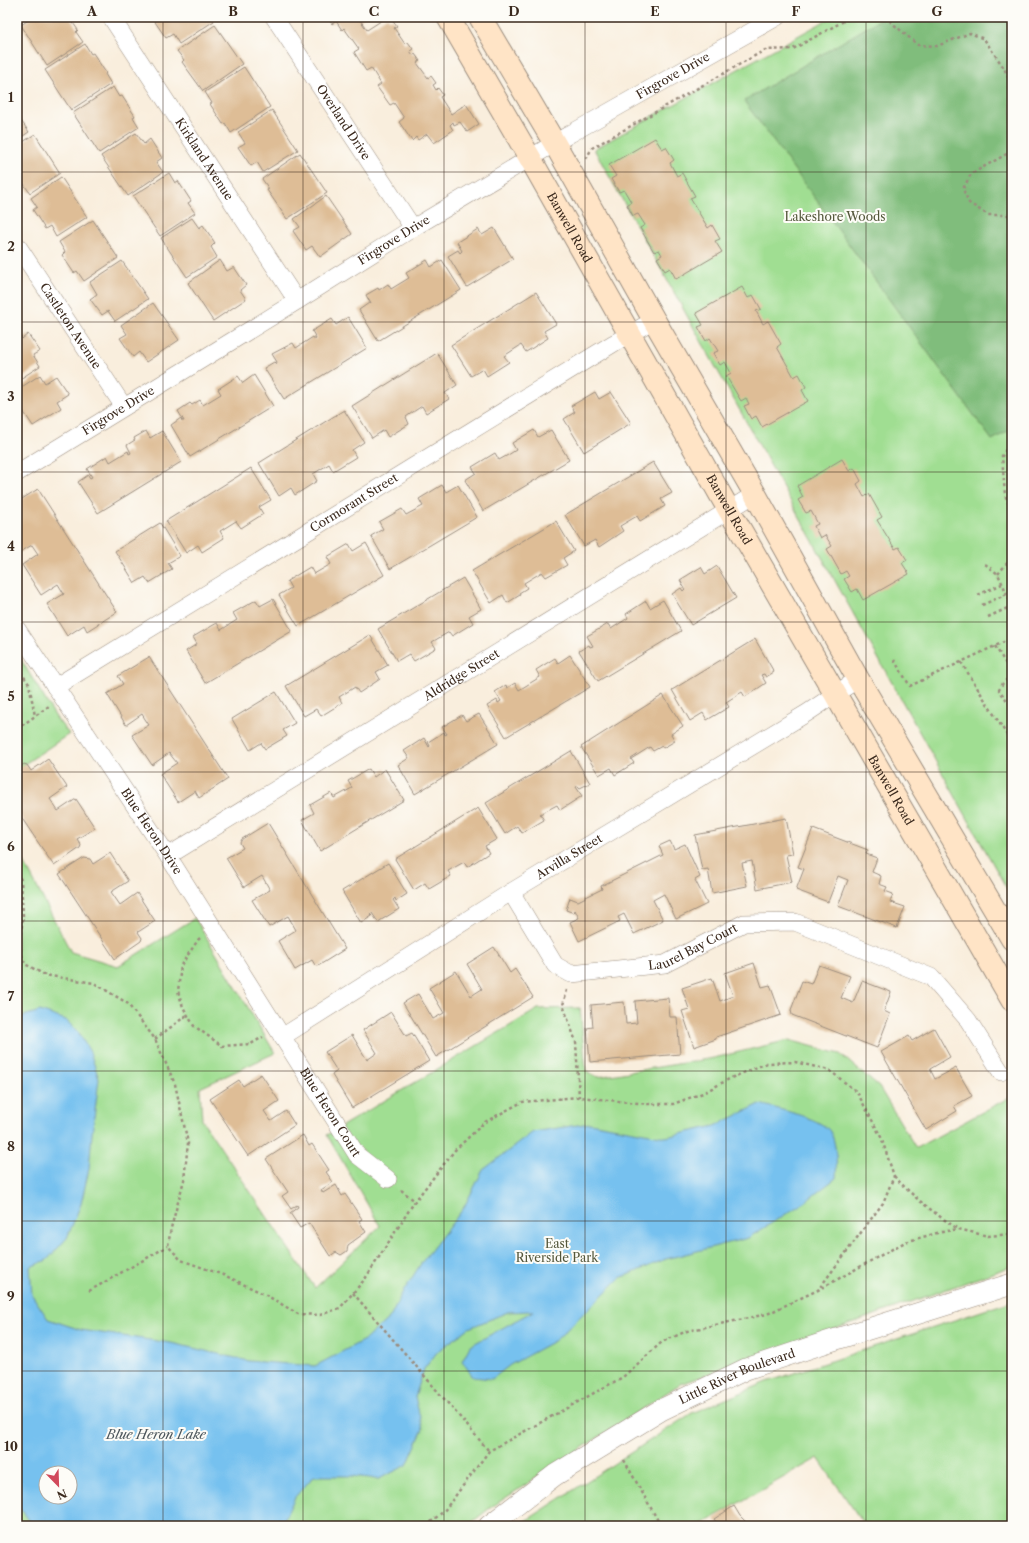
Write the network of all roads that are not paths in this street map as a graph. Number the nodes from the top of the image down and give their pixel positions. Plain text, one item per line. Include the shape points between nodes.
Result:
1 (111, 17) edge
2 (274, 17) edge
3 (448, 17) edge
4 (480, 17) edge
5 (777, 17) edge
6 (555, 144) junction
7 (530, 158) junction
8 (413, 228) junction
9 (17, 245) edge
10 (296, 301) junction
11 (654, 320) junction
12 (628, 334) junction
13 (124, 407) junction
14 (17, 473) edge
15 (755, 494) junction
16 (729, 510) junction
17 (17, 629) edge
18 (858, 679) junction
19 (55, 687) junction
20 (836, 694) junction
21 (168, 856) junction
22 (511, 892) junction
23 (1012, 939) edge
24 (1012, 1000) edge
25 (280, 1033) junction
26 (1001, 1072) dead end
27 (388, 1179) dead end
28 (1012, 1284) edge
29 (490, 1526) edge

1 - 10 street, Kirkland Avenue
2 - 8 street, Overland Drive
3 - 7 main road, Banwell Road
4 - 6 main road
5 - 6 street, Firgrove Drive
6 - 7 street, Firgrove Drive
6 - 11 main road
7 - 8 street, Firgrove Drive
7 - 12 main road, Banwell Road
8 - 10 street, Firgrove Drive
9 - 13 street, Castleton Avenue
10 - 13 street, Firgrove Drive
11 - 12 street, Cormorant Street
11 - 15 main road
12 - 16 main road, Banwell Road
12 - 19 street, Cormorant Street
13 - 14 street, Firgrove Drive
15 - 16 street, Aldridge Street
15 - 18 main road
16 - 20 main road, Banwell Road
16 - 21 street, Aldridge Street
17 - 19 street, Blue Heron Drive
18 - 20 street, Arvilla Street
18 - 23 main road
19 - 21 street, Blue Heron Drive
20 - 22 street, Arvilla Street
20 - 24 main road, Banwell Road
21 - 25 street, Blue Heron Drive
22 - 25 street, Arvilla Street
22 - 26 street, Laurel Bay Court via 555,965 571,974 665,964 744,923 795,922 931,977 968,1020
25 - 27 street, Blue Heron Court via 357,1155
28 - 29 street, Little River Boulevard via 746,1369 661,1410 555,1475

